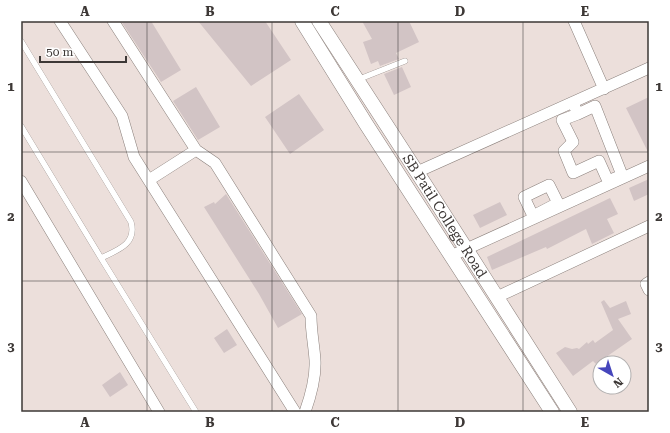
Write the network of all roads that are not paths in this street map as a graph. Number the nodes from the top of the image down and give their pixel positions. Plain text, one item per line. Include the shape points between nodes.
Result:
1 (60, 21) edge
2 (113, 21) edge
3 (302, 21) edge
4 (319, 21) edge
5 (574, 21) edge
6 (21, 41) edge
7 (405, 61) dead end
8 (649, 68) edge
9 (357, 80) junction
10 (604, 89) junction
11 (573, 103) junction
12 (578, 114) junction
13 (21, 126) edge
14 (196, 150) junction
15 (649, 166) edge
16 (417, 172) junction
17 (623, 176) junction
18 (149, 180) junction
19 (21, 181) edge
20 (608, 182) junction
21 (649, 226) edge
22 (466, 248) junction
23 (451, 256) junction
24 (101, 258) junction
25 (649, 282) edge
26 (649, 290) edge
27 (497, 297) junction
28 (160, 412) edge
29 (196, 412) edge
30 (294, 412) edge
31 (305, 412) edge
32 (552, 412) edge
33 (570, 412) edge

1 - 18 street via 122,116 134,157
2 - 14 street
3 - 23 street, SB Patil College Road
4 - 9 street, SB Patil College Road
5 - 10 street
6 - 24 lane via 131,222 131,239 124,246
7 - 9 lane
8 - 10 street
9 - 16 street, SB Patil College Road
10 - 11 street
11 - 12 street
11 - 16 street
12 - 17 street via 595,106
12 - 20 street via 562,120 573,142 564,151 573,173 599,161
13 - 24 lane
14 - 18 street
14 - 31 street via 215,163 311,316 314,382
15 - 17 street
16 - 22 street, SB Patil College Road
17 - 20 street
18 - 30 street
19 - 28 street
20 - 22 street
21 - 27 street
22 - 23 street
22 - 27 street, SB Patil College Road
23 - 32 street, SB Patil College Road
24 - 29 lane
25 - 26 street via 646,284
27 - 33 street, SB Patil College Road

